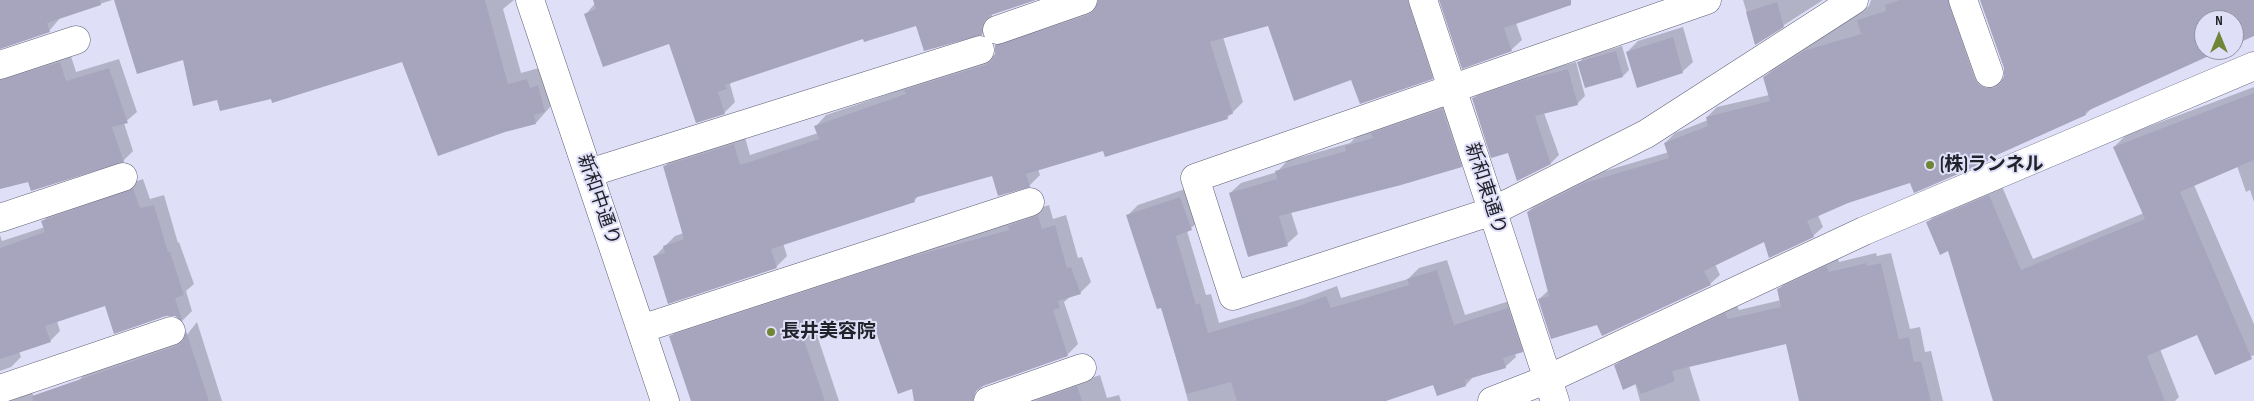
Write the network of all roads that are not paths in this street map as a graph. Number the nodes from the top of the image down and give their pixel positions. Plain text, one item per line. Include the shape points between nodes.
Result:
1 (1083, 0) edge
2 (1423, 0) edge
3 (1706, 0) edge
4 (1854, 0) edge
5 (1963, 0) edge
6 (538, 2) edge
7 (76, 40) dead end
8 (0, 65) edge
9 (2254, 66) edge
10 (1989, 73) dead end
11 (1452, 90) junction
12 (589, 173) junction
13 (123, 177) dead end
14 (1030, 202) dead end
15 (1493, 211) junction
16 (0, 218) edge
17 (641, 329) junction
18 (170, 331) dead end
19 (1082, 368) dead end
20 (0, 388) edge
21 (1551, 390) edge
22 (665, 401) edge
23 (988, 401) edge
24 (1492, 401) edge

1 - 12 street via 989,40
2 - 11 street, 新和東通り
3 - 11 street
4 - 15 street via 1646,134
5 - 10 street
6 - 12 street, 新和中通り
7 - 8 street
9 - 21 street via 1864,231
11 - 15 street, 新和東通り
11 - 15 street via 1195,178 1233,296
12 - 17 street, 新和中通り
13 - 16 street
14 - 17 street
15 - 21 street, 新和東通り
17 - 22 street, 新和中通り
18 - 20 street
19 - 23 street
21 - 24 street

